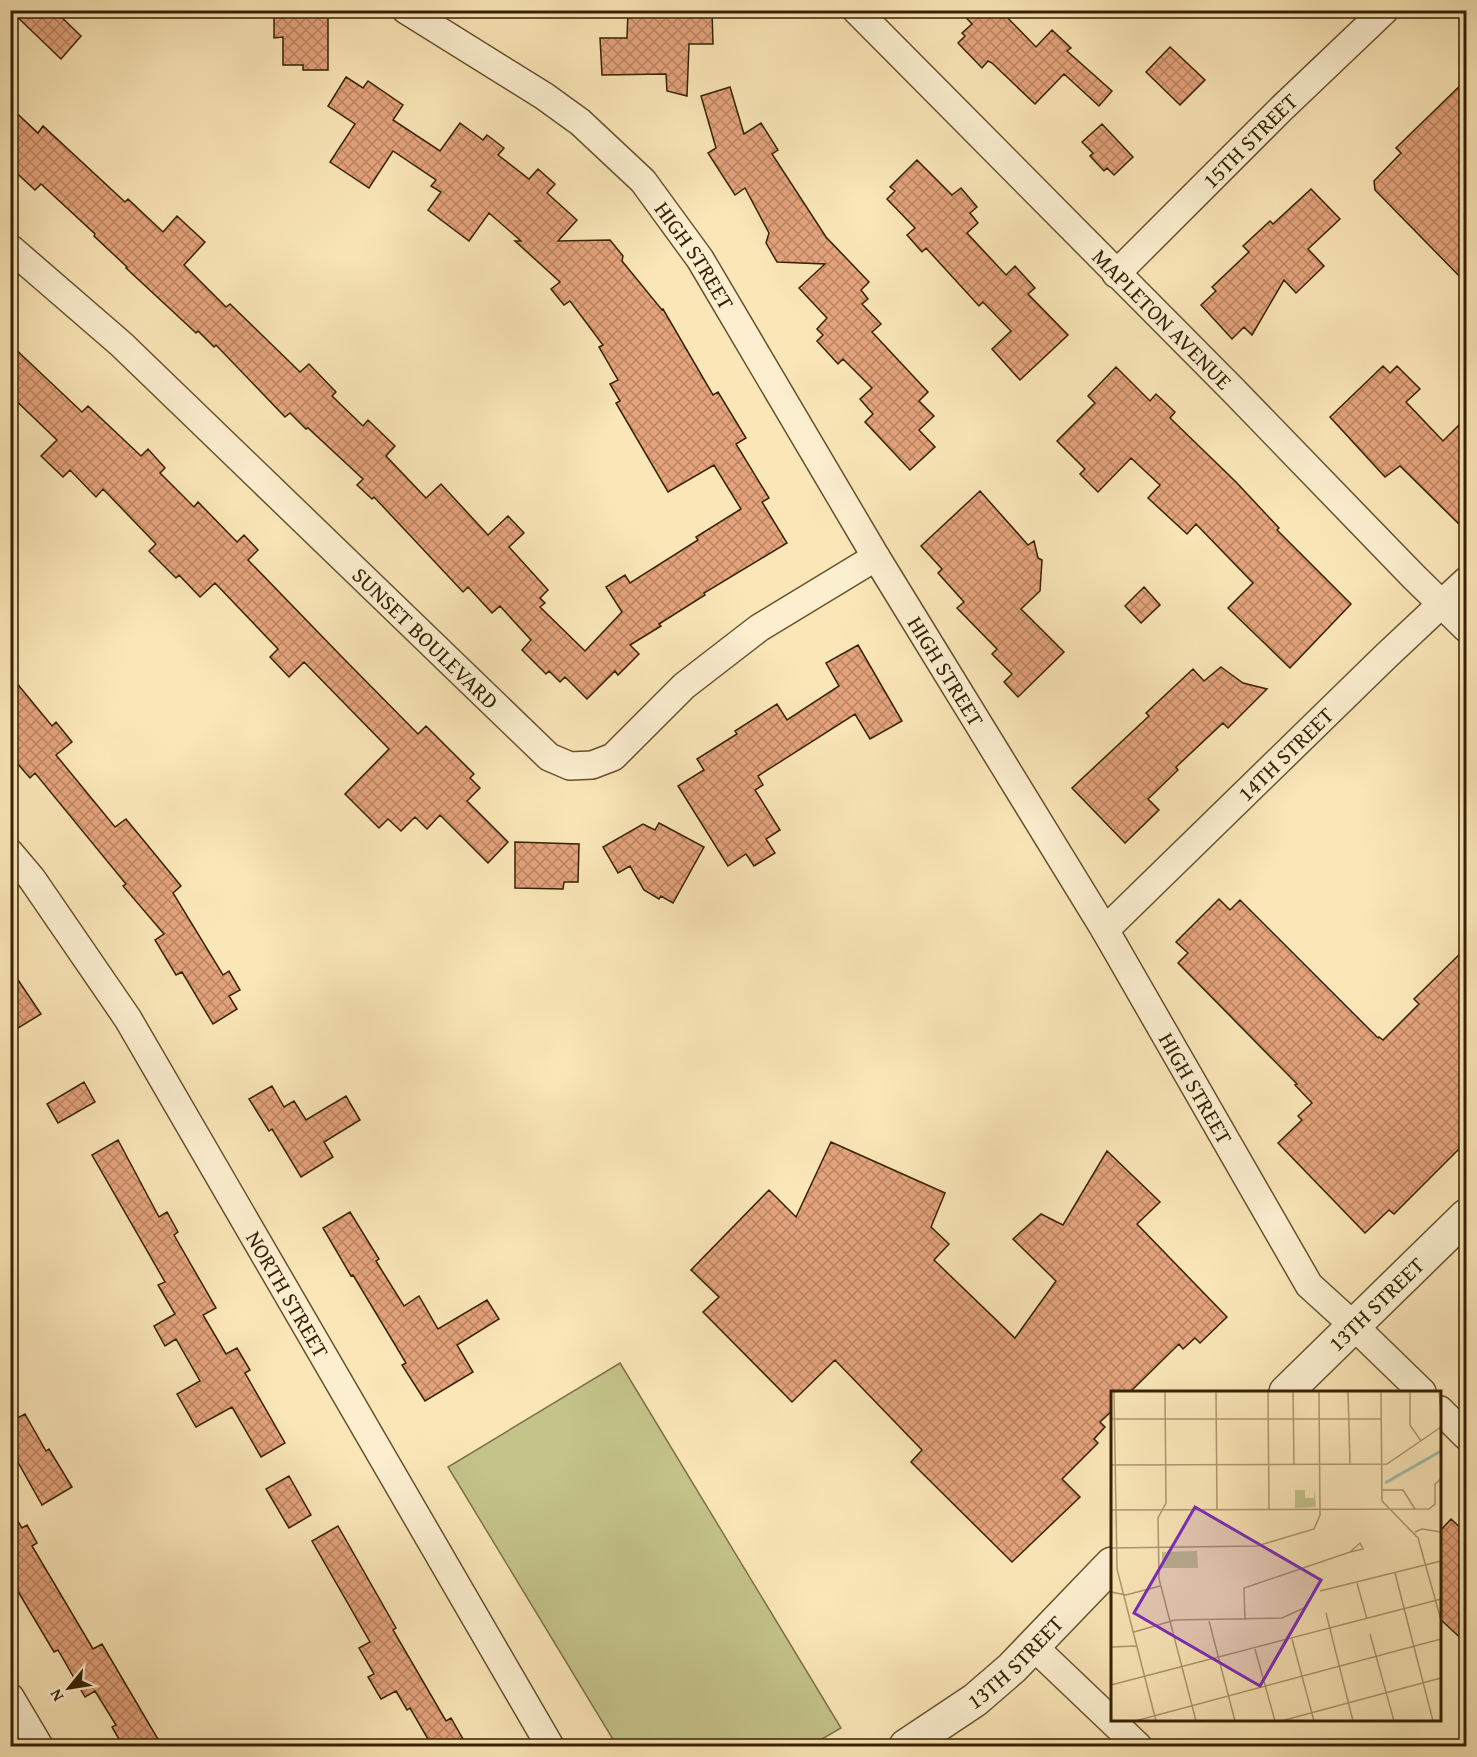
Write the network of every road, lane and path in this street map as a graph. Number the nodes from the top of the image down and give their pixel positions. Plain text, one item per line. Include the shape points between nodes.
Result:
1 (406, 10) edge
2 (856, 10) edge
3 (1385, 10) edge
4 (10, 248) edge
5 (1116, 274) junction
6 (876, 557) junction
7 (1467, 581) edge
8 (1442, 604) junction
9 (1467, 628) edge
10 (10, 853) edge
11 (1105, 930) junction
12 (1467, 1216) edge
13 (1354, 1326) junction
14 (1287, 1391) edge
15 (1421, 1391) edge
16 (1441, 1411) edge
17 (1467, 1436) edge
18 (1111, 1566) edge
19 (1032, 1646) junction
20 (10, 1696) edge
21 (1111, 1721) edge
22 (1112, 1721) edge
23 (39, 1746) edge
24 (550, 1746) edge
25 (906, 1746) edge
26 (1138, 1746) edge

1 - 6 street, HIGH STREET via 544,96 643,182 700,259
2 - 5 street, MAPLETON AVENUE
3 - 5 street, 15TH STREET
4 - 6 street, SUNSET BOULEVARD via 121,344 549,757 570,766 592,765 613,757 684,686 759,628
5 - 8 street, MAPLETON AVENUE
6 - 11 street, HIGH STREET
7 - 8 street, 14TH STREET
8 - 9 street, MAPLETON AVENUE
8 - 11 street, 14TH STREET
10 - 24 street, NORTH STREET via 128,1019
11 - 13 street, HIGH STREET via 1309,1285
12 - 13 street, 13TH STREET
13 - 14 street, 13TH STREET
13 - 15 street, HIGH STREET
16 - 17 street
18 - 19 street, 13TH STREET
19 - 21 street
19 - 25 street, 13TH STREET via 975,1700
20 - 23 street
22 - 26 street

